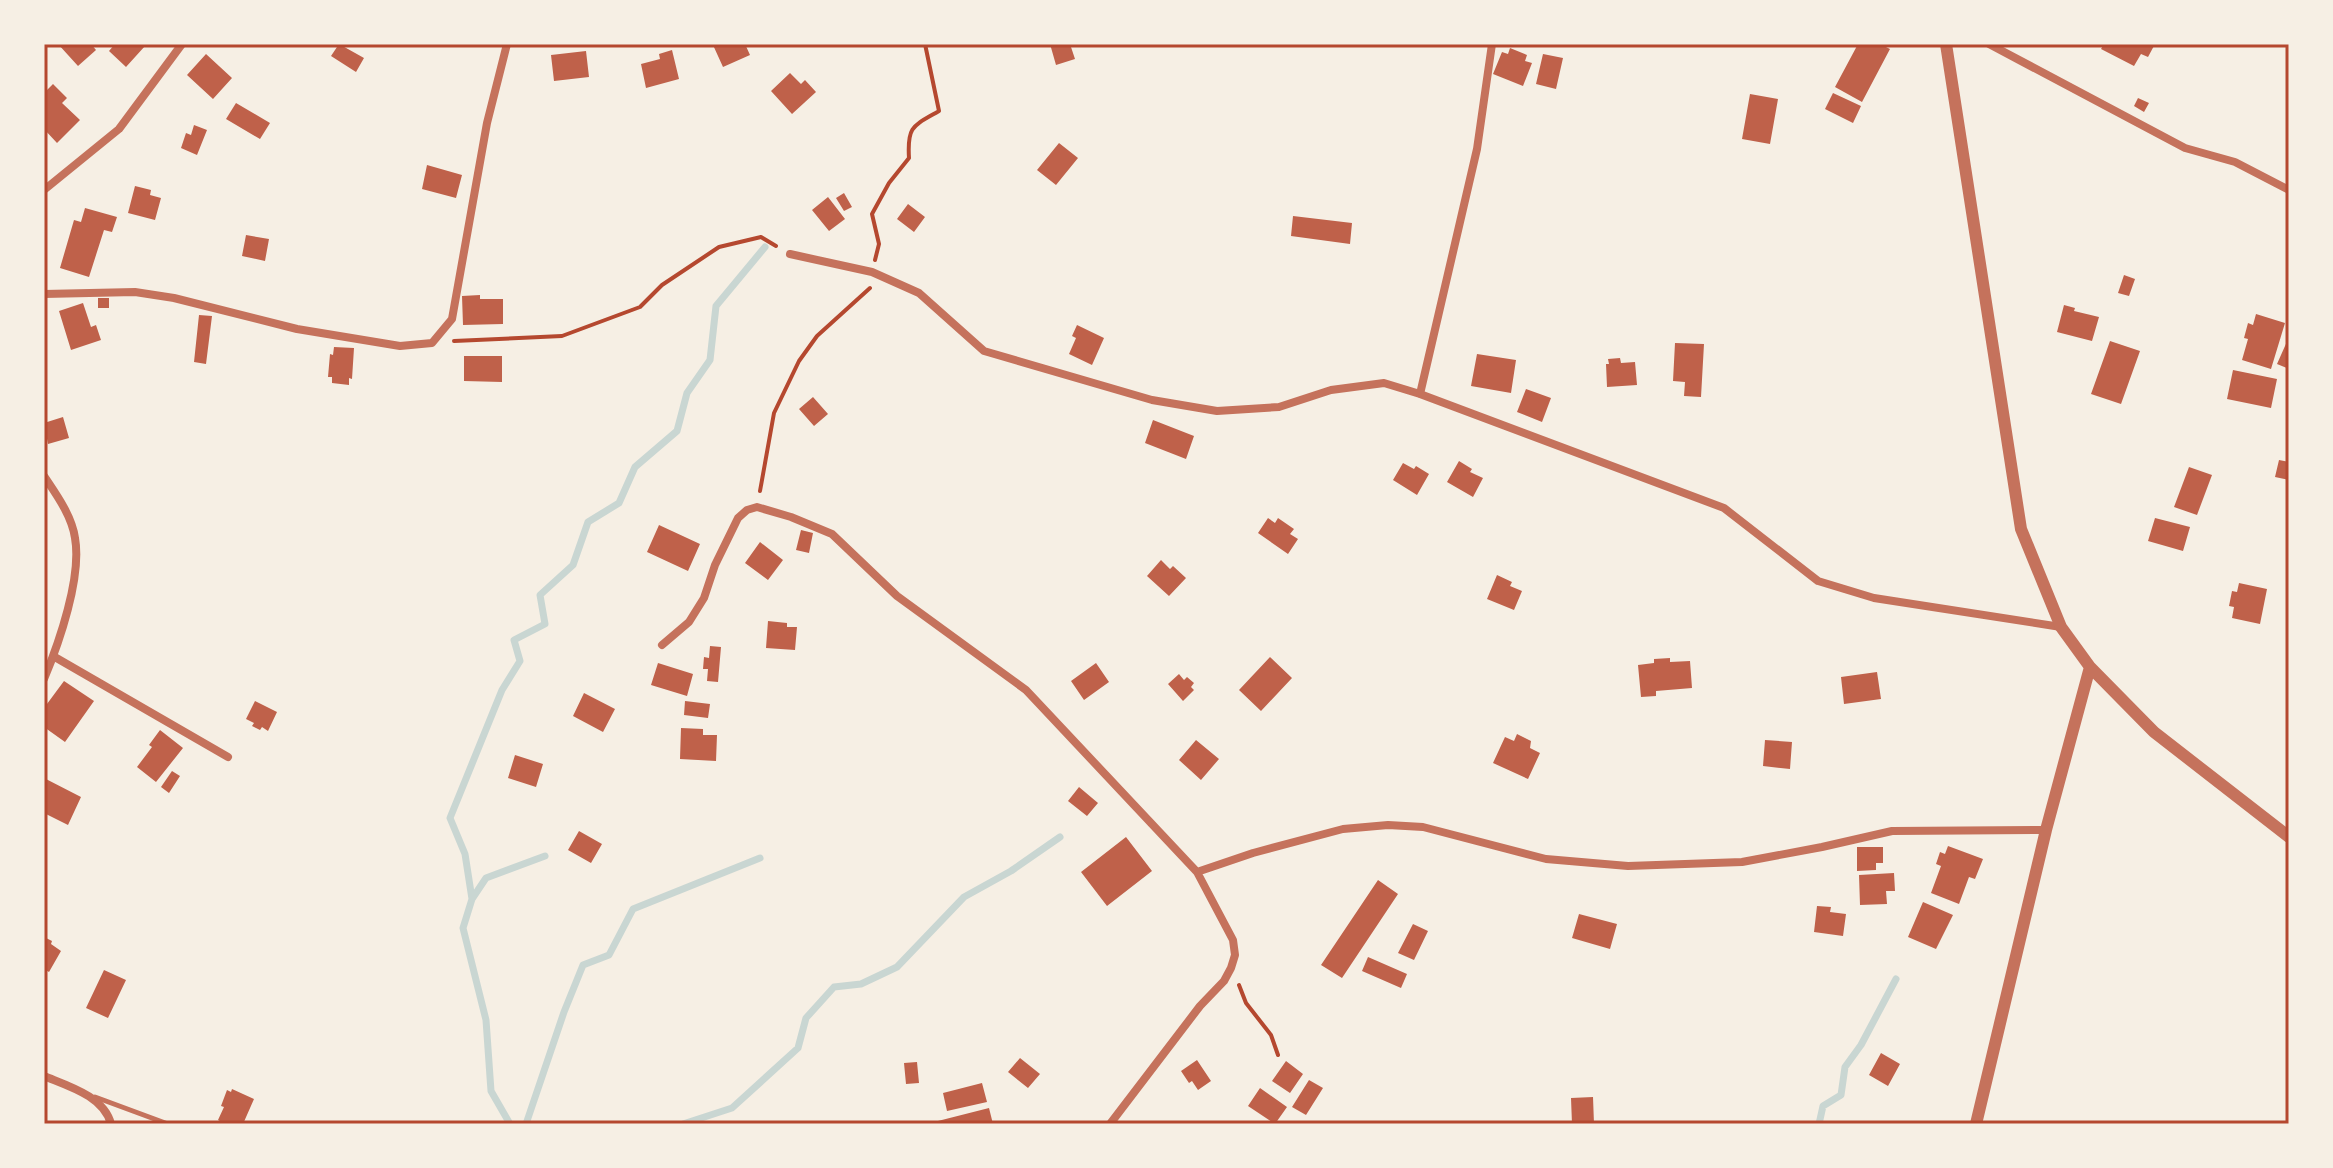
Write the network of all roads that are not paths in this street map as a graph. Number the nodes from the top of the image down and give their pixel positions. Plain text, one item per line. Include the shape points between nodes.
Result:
1 (182, 44) edge
2 (507, 44) edge
3 (1492, 44) edge
4 (1946, 44) edge
5 (1989, 44) edge
6 (44, 190) edge
7 (2289, 190) edge
8 (790, 254) road end
9 (44, 294) edge
10 (1420, 394) junction
11 (44, 476) edge
12 (2061, 627) junction
13 (662, 645) dead end
14 (53, 656) junction
15 (2090, 667) junction
16 (44, 679) edge
17 (228, 757) dead end
18 (2046, 830) junction
19 (2289, 837) edge
20 (1197, 872) junction
21 (44, 1076) edge
22 (80, 1091) junction
23 (111, 1124) edge
24 (168, 1124) edge
25 (1110, 1124) edge
26 (1976, 1124) edge

1 - 6 street via 119,129
2 - 9 street via 487,123 452,319 432,343 400,346 297,329 135,292
3 - 10 street via 1477,149
4 - 12 street via 2021,529
5 - 7 street via 2185,148 2235,162
8 - 10 street via 872,272 919,293 984,351 1152,400 1217,411 1279,407 1331,390 1384,383
10 - 12 street via 1724,508 1818,581 1874,598
11 - 14 street via 75,538 76,563
12 - 15 street
13 - 20 street via 689,622 738,518 747,510 757,507 832,534 897,596 1026,690
14 - 16 street
14 - 17 street
15 - 18 street
15 - 19 street via 2154,732
18 - 20 street via 1892,831 1742,862 1628,866 1546,859 1423,827 1388,825 1343,829
18 - 26 street
20 - 25 street via 1233,940 1231,968
21 - 22 street
22 - 23 street via 97,1102
22 - 24 lane

